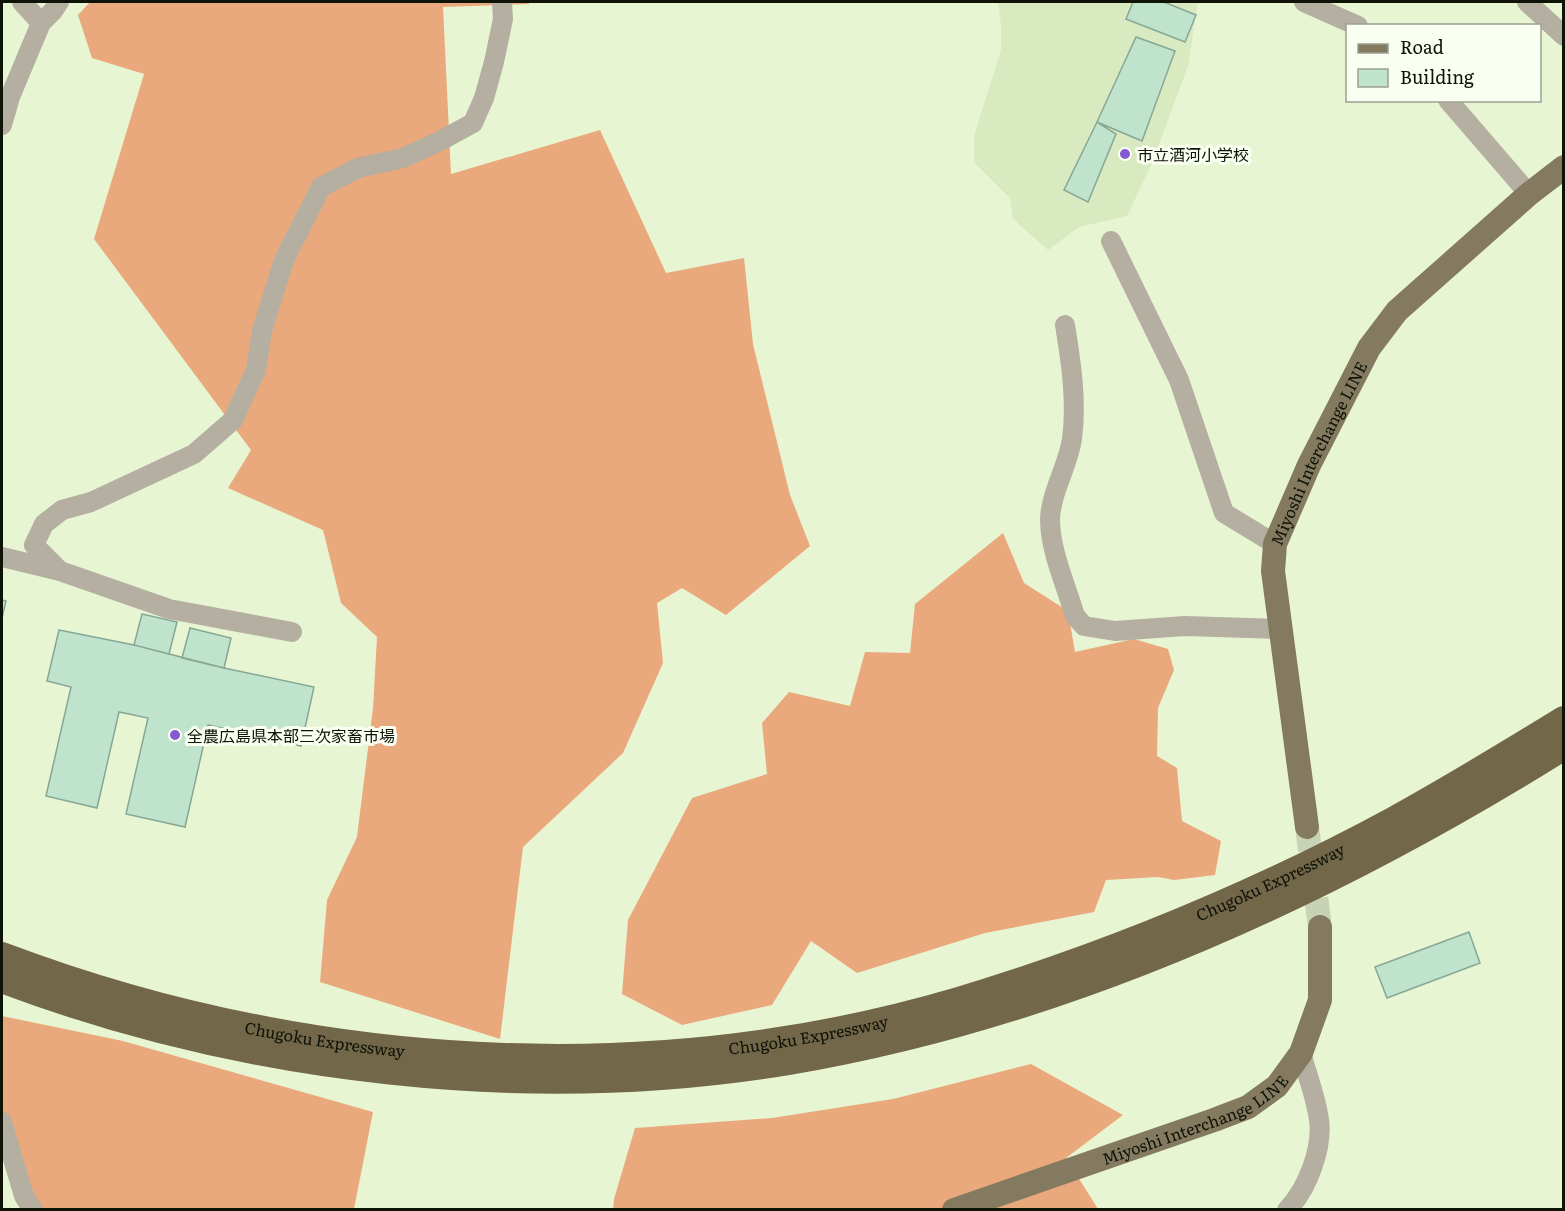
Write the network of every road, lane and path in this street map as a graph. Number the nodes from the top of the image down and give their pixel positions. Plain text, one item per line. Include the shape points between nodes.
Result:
1 (22, 2) edge
2 (59, 2) edge
3 (502, 2) edge
4 (1304, 2) edge
5 (1527, 2) edge
6 (41, 22) junction
7 (1354, 24) edge
8 (1563, 36) edge
9 (1450, 102) edge
10 (2, 125) edge
11 (1563, 166) edge
12 (1529, 194) junction
13 (1111, 241) dead end
14 (1065, 325) dead end
15 (1275, 544) junction
16 (2, 557) edge
17 (60, 571) junction
18 (1281, 629) junction
19 (292, 632) dead end
20 (1563, 720) edge
21 (1563, 746) edge
22 (1306, 827) tunnel mouth
23 (1320, 927) tunnel mouth
24 (2, 956) edge
25 (2, 980) edge
26 (1301, 1053) junction
27 (2, 1122) edge
28 (33, 1209) edge
29 (954, 1209) edge
30 (1287, 1209) edge

1 - 6 street
2 - 6 street
3 - 17 street via 503,19 494,62 473,123 403,158 358,168 321,187 284,260 262,331 256,370 233,420 195,454 91,502 62,510 44,524 34,545
4 - 7 street
5 - 8 street
6 - 10 street
9 - 12 street
11 - 12 main road, Miyoshi Interchange LINE
12 - 15 main road, Miyoshi Interchange LINE via 1397,311 1369,348 1309,465
13 - 15 street via 1179,380 1224,513
14 - 18 street via 1072,368 1072,440 1050,517 1051,538 1075,616 1084,626 1115,631 1185,626
15 - 18 main road, Miyoshi Interchange LINE via 1273,571
16 - 17 street
17 - 19 street via 169,609
18 - 22 main road, Miyoshi Interchange LINE
20 - 24 highway, Chugoku Expressway via 1392,822 1194,915 1041,975 955,1002 791,1038 621,1056 425,1052 239,1026 133,1000
21 - 25 highway, Chugoku Expressway via 1399,842 1294,896 1202,937 1053,993 964,1021 788,1060 616,1078 428,1074 335,1064 238,1047 135,1023
23 - 26 main road, Miyoshi Interchange LINE via 1320,1000
26 - 29 main road, Miyoshi Interchange LINE via 1277,1086 1248,1107
26 - 30 street via 1320,1122 1315,1164 1295,1202
27 - 28 street via 24,1196

